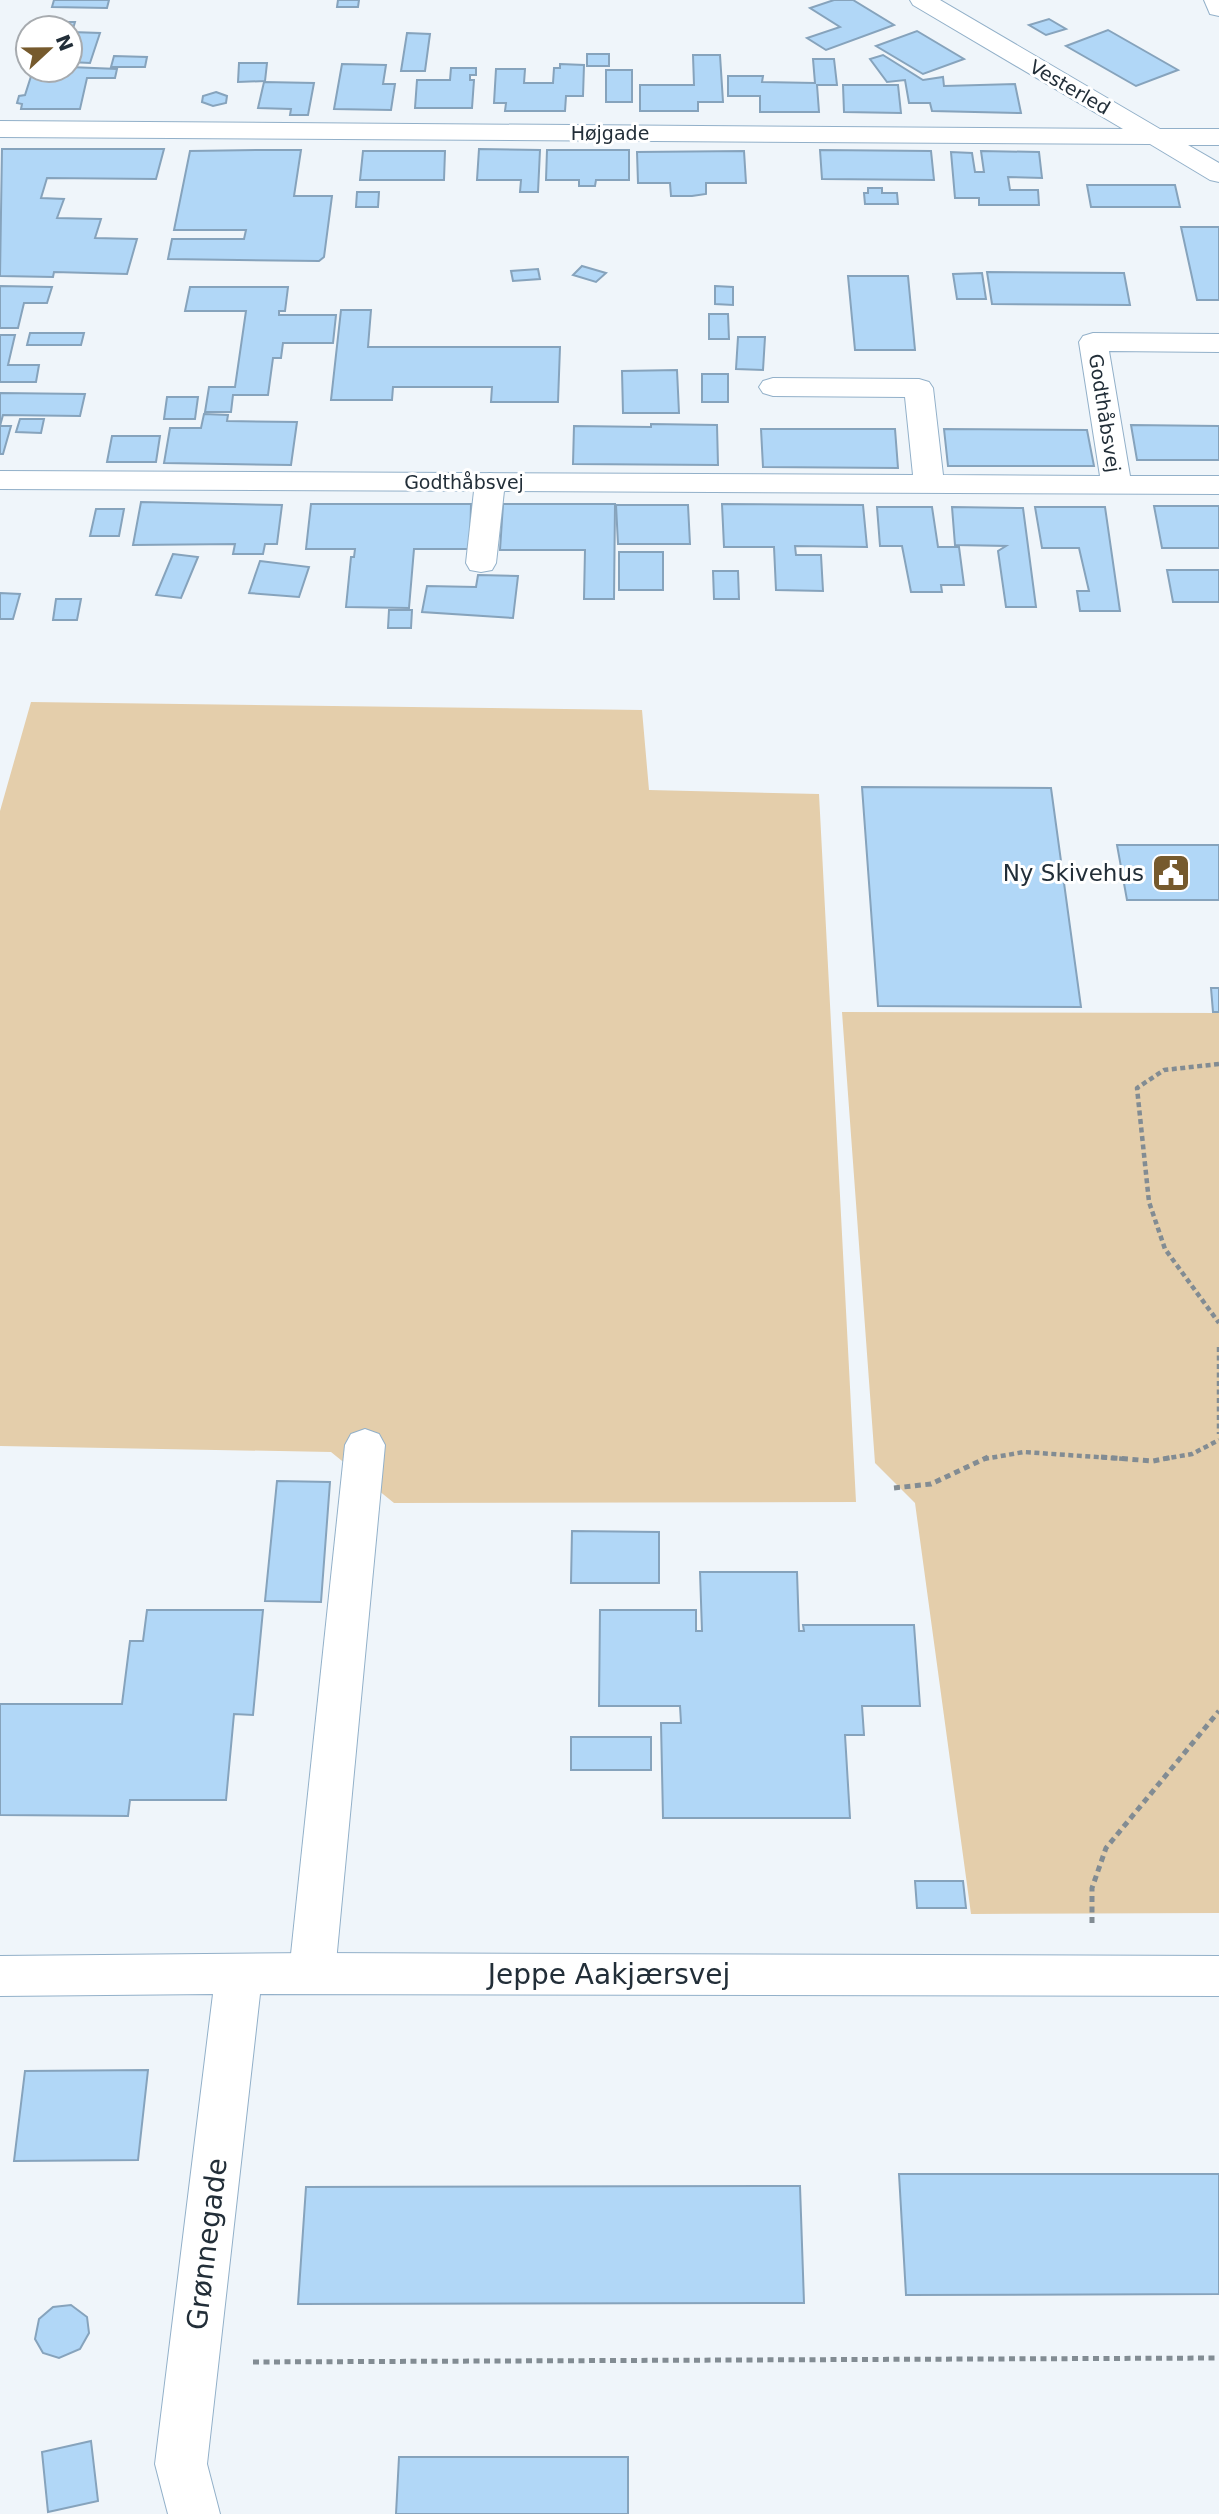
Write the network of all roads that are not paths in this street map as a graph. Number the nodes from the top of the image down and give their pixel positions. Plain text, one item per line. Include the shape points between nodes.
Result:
1 (922, 0) edge
2 (1216, 0) edge
3 (1219, 9) edge
4 (0, 129) edge
5 (1155, 137) junction
6 (1219, 137) edge
7 (1219, 174) edge
8 (1219, 343) edge
9 (773, 387) dead end
10 (0, 480) edge
11 (490, 482) junction
12 (929, 484) junction
13 (1117, 485) junction
14 (1219, 485) edge
15 (481, 563) dead end
16 (365, 1445) dead end
17 (239, 1973) junction
18 (312, 1973) junction
19 (0, 1976) edge
20 (1219, 1976) edge
21 (194, 2514) edge

1 - 5 street, Vesterled
2 - 3 street
4 - 5 street, Højgade
5 - 6 street, Højgade
5 - 7 street, Vesterled
8 - 13 street, Godthåbsvej via 1093,342
9 - 12 street via 919,388
10 - 11 street, Godthåbsvej
11 - 12 street, Godthåbsvej
11 - 15 street
12 - 13 street, Godthåbsvej
13 - 14 street, Godthåbsvej
16 - 18 street
17 - 18 street, Jeppe Aakjærsvej
17 - 19 street, Jeppe Aakjærsvej
17 - 21 street, Grønnegade via 181,2464
18 - 20 street, Jeppe Aakjærsvej

